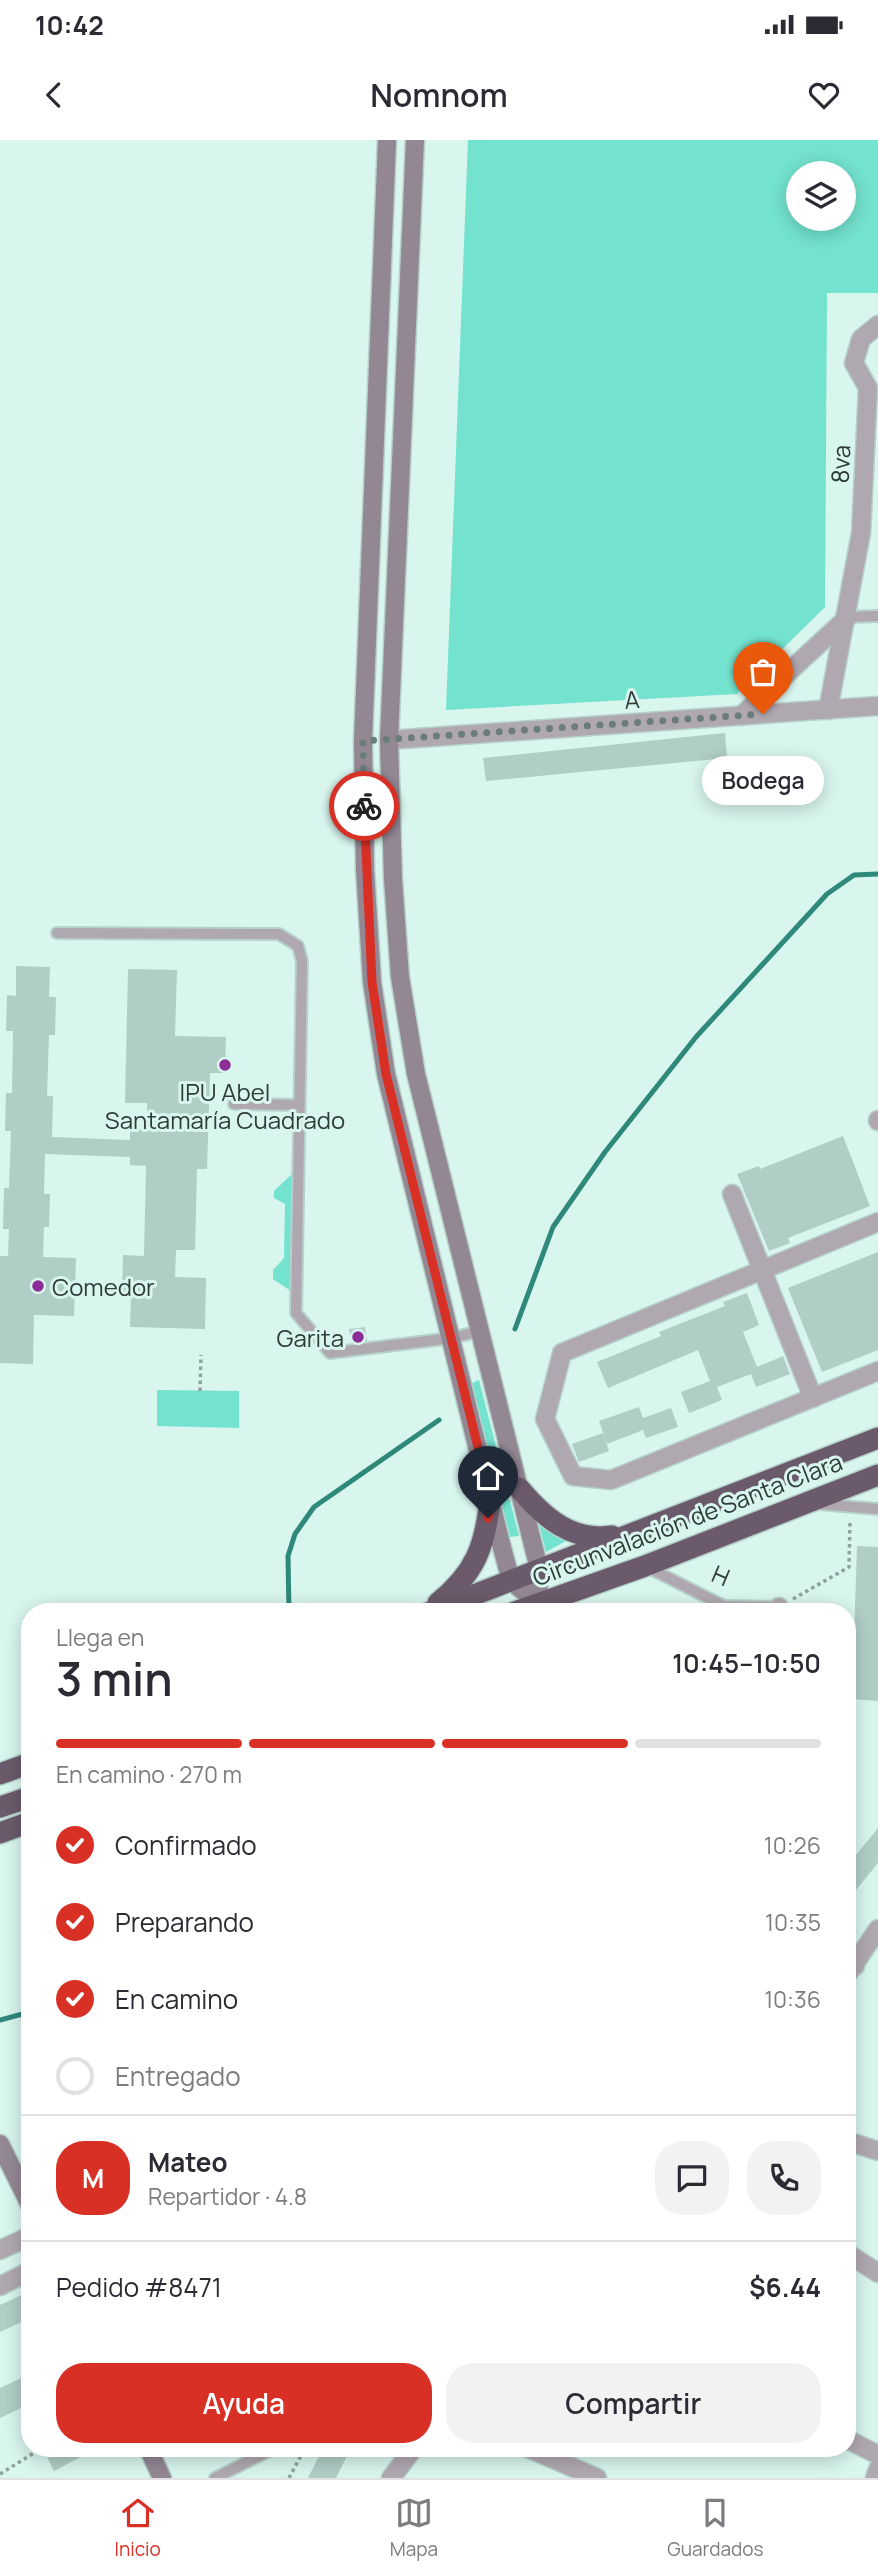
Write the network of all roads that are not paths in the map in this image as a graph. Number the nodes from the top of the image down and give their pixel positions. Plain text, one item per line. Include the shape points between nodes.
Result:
1 (387, 140) edge
2 (415, 140) edge
3 (381, 275) junction
4 (409, 275) junction
5 (878, 325) edge
6 (878, 616) edge
7 (848, 617) junction
8 (878, 706) edge
9 (828, 710) junction
10 (741, 716) junction
11 (389, 740) junction
12 (363, 741) junction
13 (57, 933) dead end
14 (234, 1104) dead end
15 (299, 1105) junction
16 (732, 1194) dead end
17 (878, 1222) edge
18 (762, 1270) junction
19 (480, 1331) junction
20 (452, 1338) junction
21 (878, 1371) edge
22 (813, 1398) junction
23 (878, 1438) edge
24 (878, 1475) edge
25 (519, 1488) junction
26 (491, 1500) junction
27 (809, 1503) junction
28 (878, 1508) edge
29 (632, 1534) junction
30 (645, 1566) junction
31 (539, 1569) junction
32 (511, 1581) junction
33 (439, 1603) edge
34 (453, 1603) edge
35 (536, 1603) edge
36 (540, 1603) edge
37 (550, 1603) edge
38 (718, 1603) edge
39 (21, 1766) edge
40 (0, 1774) edge
41 (21, 1800) edge
42 (0, 1807) edge
43 (21, 1825) edge
44 (0, 1833) edge
45 (878, 1929) edge
46 (856, 1963) edge
47 (0, 2144) edge
48 (856, 2144) edge
49 (878, 2151) edge
50 (21, 2187) edge
51 (21, 2240) edge
52 (0, 2250) edge
53 (856, 2259) edge
54 (878, 2273) edge
55 (21, 2276) edge
56 (0, 2286) edge
57 (856, 2444) edge
58 (878, 2455) edge
59 (152, 2457) edge
60 (257, 2457) edge
61 (407, 2457) edge
62 (549, 2457) edge
63 (878, 2469) edge
64 (162, 2478) edge
65 (215, 2478) edge
66 (391, 2478) edge
67 (597, 2478) edge
68 (875, 2478) edge

1 - 3 main road
2 - 4 main road
3 - 4 main road
3 - 12 main road
4 - 11 main road
5 - 7 street, 8va via 860,339 854,363 868,388 861,533
6 - 7 lane
7 - 9 street, 8va
7 - 10 street
8 - 9 street, A
9 - 10 street, A
10 - 11 street, A
11 - 12 lane
11 - 19 main road via 400,977 416,1074
12 - 20 main road via 372,982 386,1074
13 - 15 lane via 279,934 298,946 302,961
14 - 15 lane
15 - 20 lane via 296,1313 330,1353
16 - 18 street
17 - 18 street
18 - 22 street
18 - 22 street via 562,1353 545,1419 573,1476 611,1480
19 - 20 lane
19 - 25 main road
20 - 26 main road
21 - 22 street
23 - 29 highway, Circunvalación de Santa Clara
24 - 27 highway, Circunvalación de Santa Clara
25 - 29 highway via 548,1520 576,1535
25 - 31 main road
26 - 32 main road
26 - 33 highway via 486,1535 476,1560
27 - 28 lane
27 - 30 highway, Circunvalación de Santa Clara
29 - 31 highway, Circunvalación de Santa Clara
30 - 37 highway, Circunvalación de Santa Clara
30 - 38 lane, H
31 - 32 highway, Circunvalación de Santa Clara
31 - 36 main road
32 - 34 highway, Circunvalación de Santa Clara
32 - 35 main road
39 - 40 highway
41 - 42 highway
43 - 44 highway
45 - 46 street
47 - 50 main road
48 - 49 street
51 - 52 street
53 - 54 street
55 - 56 street
57 - 58 street
59 - 64 main road
60 - 65 lane
61 - 66 street
62 - 67 street
63 - 68 street

